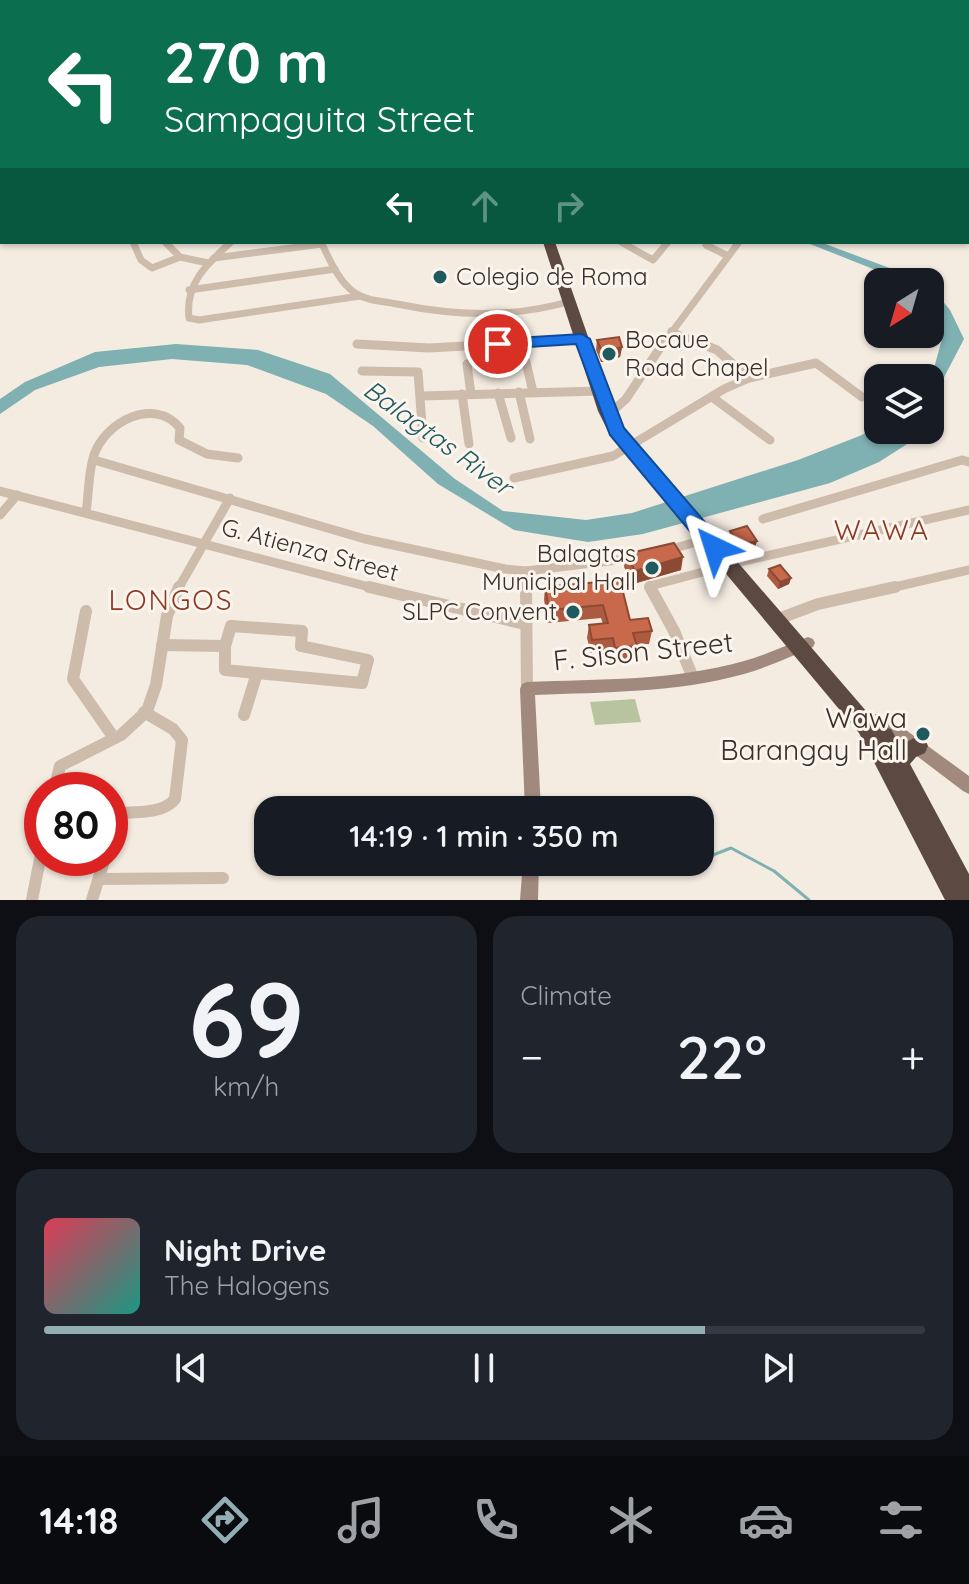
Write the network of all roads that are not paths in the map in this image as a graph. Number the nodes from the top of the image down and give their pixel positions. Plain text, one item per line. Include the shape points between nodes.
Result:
1 (134, 244) edge
2 (167, 244) edge
3 (229, 244) edge
4 (316, 244) edge
5 (322, 244) edge
6 (550, 244) edge
7 (625, 244) edge
8 (666, 244) edge
9 (737, 244) edge
10 (706, 245) dead end
11 (728, 256) junction
12 (180, 257) junction
13 (211, 261) junction
14 (335, 269) junction
15 (189, 290) junction
16 (360, 296) junction
17 (568, 302) junction
18 (671, 331) junction
19 (582, 339) junction
20 (357, 344) dead end
21 (526, 362) dead end
22 (467, 364) dead end
23 (362, 371) dead end
24 (749, 378) junction
25 (600, 391) junction
26 (519, 392) junction
27 (533, 392) junction
28 (498, 393) junction
29 (467, 394) junction
30 (421, 396) junction
31 (712, 397) junction
32 (862, 397) dead end
33 (608, 415) junction
34 (423, 438) dead end
35 (511, 438) dead end
36 (530, 439) dead end
37 (770, 440) dead end
38 (469, 444) dead end
39 (629, 449) junction
40 (238, 458) dead end
41 (94, 460) junction
42 (969, 462) edge
43 (514, 478) dead end
44 (0, 491) edge
45 (17, 495) junction
46 (230, 498) junction
47 (969, 510) edge
48 (86, 512) junction
49 (0, 515) edge
50 (763, 519) dead end
51 (704, 536) junction
52 (202, 542) junction
53 (657, 553) edge
54 (643, 556) edge
55 (732, 566) junction
56 (969, 570) edge
57 (526, 571) junction
58 (86, 611) dead end
59 (525, 624) junction
60 (793, 636) junction
61 (162, 645) junction
62 (225, 646) junction
63 (257, 673) junction
64 (693, 678) junction
65 (527, 689) junction
66 (144, 712) junction
67 (244, 715) dead end
68 (871, 724) junction
69 (114, 738) junction
70 (918, 746) junction
71 (899, 762) junction
72 (58, 772) edge
73 (969, 786) edge
74 (532, 796) edge
75 (128, 812) edge
76 (37, 876) edge
77 (100, 876) edge
78 (530, 876) edge
79 (223, 878) dead end
80 (99, 879) junction
81 (969, 897) edge
82 (32, 900) edge
83 (92, 900) edge
84 (529, 900) edge
85 (957, 900) edge

1 - 12 street via 152,268
2 - 12 street
3 - 13 street
4 - 13 street
5 - 14 street
6 - 17 highway
7 - 8 street via 653,260
9 - 11 street
10 - 11 street
11 - 18 street
12 - 13 street
13 - 15 street
14 - 15 street
14 - 16 street
15 - 16 street via 188,316 195,320
16 - 17 street via 467,315 518,315
17 - 19 highway
18 - 24 street via 717,350
18 - 33 street via 626,399
19 - 20 street via 429,348
19 - 25 highway
21 - 27 street
22 - 29 street
23 - 30 street via 416,370
24 - 31 street
24 - 32 street via 816,363
25 - 27 street
25 - 33 highway
26 - 27 street
26 - 28 street
26 - 36 street
28 - 29 street
28 - 35 street
29 - 30 street
29 - 38 street
30 - 34 street
31 - 37 street
31 - 39 street
33 - 39 highway
39 - 43 street
39 - 51 highway
40 - 41 street via 189,446 177,437 179,424 145,412 126,417 98,447
41 - 46 street
41 - 48 street
42 - 50 street
44 - 45 street, G. Atienza Street
45 - 48 street, G. Atienza Street
45 - 49 street
46 - 52 street
46 - 57 street via 371,541
47 - 55 street
48 - 52 street, G. Atienza Street
51 - 53 street
51 - 55 highway
52 - 59 street, G. Atienza Street
52 - 61 street via 168,614
54 - 57 street
55 - 60 highway
55 - 64 street via 650,586
56 - 60 street via 790,612
57 - 59 street
58 - 69 street via 73,679
59 - 65 street
60 - 64 street, F. Sison Street via 758,664
60 - 68 highway
61 - 62 street
61 - 66 street
62 - 63 street via 225,670
62 - 63 street via 231,626 302,631 301,646 368,660 362,683
63 - 67 street
64 - 65 street, F. Sison Street
65 - 74 street
66 - 69 street
66 - 75 street via 182,740 175,799 169,807
68 - 70 street
68 - 71 highway
68 - 85 highway
69 - 72 street via 60,766
70 - 71 highway
70 - 73 street
71 - 81 highway
76 - 82 street
77 - 80 street
78 - 84 street
79 - 80 street
80 - 83 street

